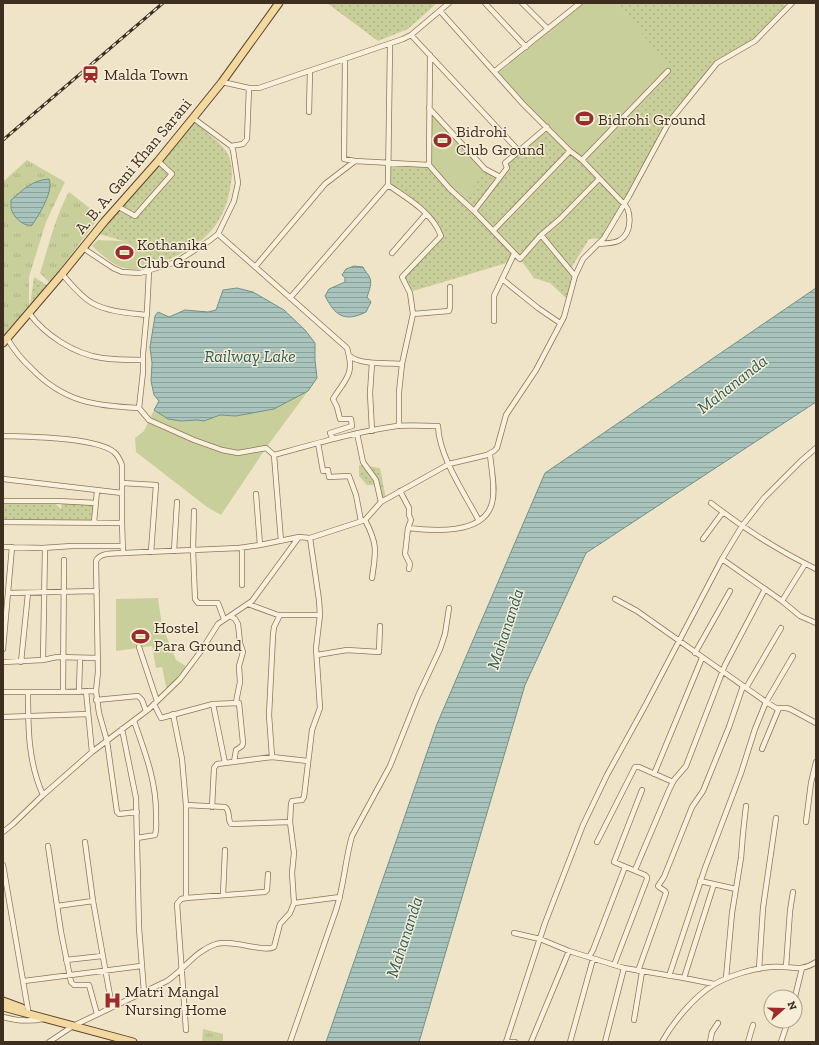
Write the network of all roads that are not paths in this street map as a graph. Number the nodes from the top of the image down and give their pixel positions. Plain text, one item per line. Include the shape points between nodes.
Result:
1 (279, 3) edge
2 (449, 3) edge
3 (485, 3) edge
4 (522, 3) edge
5 (579, 3) edge
6 (792, 3) edge
7 (440, 10) junction
8 (548, 29) junction
9 (411, 35) junction
10 (390, 45) junction
11 (526, 47) junction
12 (430, 55) junction
13 (345, 59) junction
14 (668, 70) dead end
15 (310, 71) junction
16 (496, 71) junction
17 (222, 82) junction
18 (249, 88) junction
19 (429, 108) junction
20 (309, 112) dead end
21 (193, 118) junction
22 (547, 127) junction
23 (231, 146) junction
24 (519, 151) junction
25 (570, 151) junction
26 (344, 159) junction
27 (582, 160) junction
28 (158, 161) junction
29 (355, 162) junction
30 (389, 163) junction
31 (429, 165) junction
32 (343, 171) junction
33 (500, 177) junction
34 (599, 179) junction
35 (388, 185) junction
36 (625, 204) junction
37 (117, 206) junction
38 (474, 211) junction
39 (426, 214) junction
40 (493, 231) junction
41 (218, 234) junction
42 (541, 235) junction
43 (596, 245) junction
44 (83, 248) junction
45 (392, 253) dead end
46 (514, 254) junction
47 (255, 267) junction
48 (149, 271) junction
49 (62, 274) junction
50 (575, 276) junction
51 (502, 279) junction
52 (450, 286) dead end
53 (290, 298) junction
54 (29, 312) junction
55 (413, 314) junction
56 (147, 316) junction
57 (494, 321) dead end
58 (560, 323) junction
59 (5, 340) edge
60 (350, 356) junction
61 (143, 360) junction
62 (372, 363) junction
63 (402, 364) junction
64 (139, 408) junction
65 (399, 426) junction
66 (372, 431) junction
67 (357, 434) junction
68 (3, 436) edge
69 (333, 440) junction
70 (318, 443) junction
71 (816, 448) edge
72 (490, 454) junction
73 (274, 455) junction
74 (449, 464) junction
75 (3, 480) edge
76 (122, 483) junction
77 (97, 491) junction
78 (400, 491) junction
79 (122, 493) junction
80 (256, 494) dead end
81 (3, 501) edge
82 (177, 502) dead end
83 (381, 502) junction
84 (96, 503) junction
85 (711, 503) dead end
86 (194, 511) dead end
87 (723, 512) junction
88 (363, 521) junction
89 (3, 522) edge
90 (94, 522) junction
91 (479, 522) junction
92 (122, 523) junction
93 (742, 526) junction
94 (408, 528) junction
95 (299, 537) junction
96 (310, 538) junction
97 (703, 539) dead end
98 (281, 541) junction
99 (260, 545) junction
100 (122, 546) junction
101 (3, 547) edge
102 (12, 547) junction
103 (45, 548) junction
104 (242, 548) junction
105 (193, 550) junction
106 (174, 551) junction
107 (151, 552) junction
108 (123, 553) junction
109 (722, 559) junction
110 (64, 560) dead end
111 (805, 564) junction
112 (409, 569) dead end
113 (816, 569) edge
114 (372, 578) dead end
115 (242, 585) dead end
116 (766, 589) junction
117 (97, 591) junction
118 (730, 591) dead end
119 (64, 592) junction
120 (8, 593) junction
121 (28, 593) junction
122 (44, 593) junction
123 (615, 599) dead end
124 (782, 601) junction
125 (248, 604) junction
126 (449, 608) dead end
127 (280, 615) junction
128 (320, 615) junction
129 (230, 616) junction
130 (224, 619) junction
131 (816, 624) edge
132 (380, 626) dead end
133 (781, 628) dead end
134 (679, 642) junction
135 (139, 647) dead end
136 (3, 649) edge
137 (695, 653) junction
138 (317, 655) junction
139 (793, 656) dead end
140 (63, 657) junction
141 (80, 658) junction
142 (98, 658) junction
143 (702, 658) junction
144 (43, 660) junction
145 (3, 662) edge
146 (21, 662) junction
147 (722, 672) junction
148 (745, 687) junction
149 (86, 691) junction
150 (96, 691) junction
151 (3, 692) edge
152 (28, 692) junction
153 (63, 692) junction
154 (79, 692) junction
155 (96, 700) junction
156 (236, 702) junction
157 (766, 702) junction
158 (155, 703) junction
159 (213, 704) junction
160 (779, 708) junction
161 (146, 711) junction
162 (88, 714) junction
163 (173, 714) junction
164 (3, 717) edge
165 (28, 717) junction
166 (134, 721) junction
167 (816, 723) edge
168 (122, 729) junction
169 (107, 741) junction
170 (762, 749) dead end
171 (92, 752) junction
172 (272, 757) junction
173 (308, 761) junction
174 (234, 762) junction
175 (816, 762) edge
176 (225, 763) junction
177 (654, 774) junction
178 (673, 782) junction
179 (642, 790) dead end
180 (43, 795) junction
181 (186, 805) junction
182 (746, 806) dead end
183 (212, 807) junction
184 (136, 812) junction
185 (776, 818) dead end
186 (290, 822) junction
187 (806, 822) dead end
188 (3, 832) edge
189 (137, 838) junction
190 (85, 842) dead end
191 (597, 842) dead end
192 (48, 846) dead end
193 (225, 850) dead end
194 (3, 865) edge
195 (625, 867) junction
196 (635, 870) junction
197 (268, 874) dead end
198 (700, 881) junction
199 (714, 884) junction
200 (736, 889) junction
201 (793, 892) dead end
202 (223, 894) junction
203 (340, 897) junction
204 (186, 898) junction
205 (93, 901) junction
206 (294, 903) junction
207 (57, 906) junction
208 (514, 933) dead end
209 (540, 938) junction
210 (569, 950) junction
211 (102, 956) junction
212 (591, 958) junction
213 (66, 960) junction
214 (816, 962) edge
215 (614, 965) junction
216 (142, 966) junction
217 (786, 967) junction
218 (624, 968) junction
219 (802, 968) junction
220 (759, 969) junction
221 (105, 970) junction
222 (181, 971) junction
223 (640, 972) junction
224 (70, 974) junction
225 (669, 976) junction
226 (684, 978) junction
227 (726, 978) junction
228 (24, 981) junction
229 (714, 984) junction
230 (797, 989) edge
231 (144, 992) junction
232 (3, 1001) edge
233 (3, 1007) edge
234 (112, 1007) junction
235 (28, 1010) junction
236 (97, 1014) junction
237 (3, 1017) edge
238 (46, 1018) junction
239 (54, 1020) junction
240 (634, 1020) dead end
241 (718, 1023) dead end
242 (753, 1025) dead end
243 (73, 1026) junction
244 (785, 1029) edge
245 (186, 1030) dead end
246 (49, 1042) edge
247 (131, 1042) edge
248 (290, 1042) edge
249 (506, 1042) edge
250 (514, 1042) edge
251 (531, 1042) edge
252 (570, 1042) edge
253 (605, 1042) edge
254 (662, 1042) edge
255 (710, 1042) edge
256 (748, 1042) edge
257 (781, 1042) edge

1 - 17 main road, A. B. A. Gani Khan Sarani
2 - 7 street
3 - 11 street
4 - 8 street
5 - 8 street
6 - 36 street via 755,41 717,63 669,122
7 - 9 street
7 - 16 street
8 - 11 street
9 - 10 street
9 - 12 street
10 - 13 street
10 - 30 street
11 - 16 street
12 - 19 street
12 - 24 street
13 - 15 street
13 - 26 street
14 - 27 street
15 - 18 street via 259,88
15 - 20 street
16 - 22 street
17 - 18 street
17 - 21 main road, A. B. A. Gani Khan Sarani
18 - 23 street via 247,140 243,144
19 - 31 street
19 - 33 street via 485,169
21 - 23 street
21 - 28 main road, A. B. A. Gani Khan Sarani
22 - 24 street
22 - 25 street
23 - 41 street via 238,183 234,200
24 - 33 street via 505,163 507,168
25 - 27 street
25 - 40 street
26 - 29 street
26 - 32 street
27 - 34 street
28 - 37 main road, A. B. A. Gani Khan Sarani
28 - 37 street via 172,174 135,216
29 - 30 street
29 - 32 street
30 - 31 street
30 - 35 street
31 - 38 street
32 - 47 street via 325,184
33 - 38 street
34 - 36 street
34 - 42 street
35 - 39 street
35 - 53 street
36 - 43 street via 604,238
36 - 43 street via 630,223 627,234 614,243
37 - 44 main road, A. B. A. Gani Khan Sarani
38 - 40 street
39 - 45 street
39 - 55 street via 438,228 441,236 402,277 410,293
40 - 46 street
41 - 47 street
41 - 48 street via 176,262
42 - 46 street via 520,259
42 - 50 street
43 - 50 street via 583,259
44 - 48 street via 122,272
44 - 49 main road, A. B. A. Gani Khan Sarani
46 - 51 street
47 - 53 street
48 - 56 street
49 - 54 main road, A. B. A. Gani Khan Sarani
49 - 56 street via 92,303 112,310
50 - 58 street
51 - 57 street via 494,296
51 - 58 street
52 - 55 street via 449,311
53 - 60 street via 348,348
54 - 59 main road, A. B. A. Gani Khan Sarani
54 - 61 street via 48,332 78,351 101,358
55 - 63 street
56 - 61 street
58 - 72 street via 536,370 506,415 497,448
59 - 64 street via 42,380 64,394 99,404
60 - 62 street via 354,360
60 - 69 street via 351,369 333,399 340,419 351,419 352,426 330,433
61 - 64 street
62 - 63 street
62 - 66 street
63 - 65 street
64 - 73 street via 149,420 222,450 238,453 266,448
65 - 66 street
65 - 74 street via 438,426 438,438
66 - 67 street
67 - 69 street
67 - 83 street via 363,462 376,480
68 - 76 street via 56,438 108,448 119,457 122,465
69 - 70 street
70 - 73 street
70 - 88 street via 323,471 328,470 329,476 349,476
71 - 93 street via 764,498
72 - 74 street
72 - 91 street via 493,499 490,508
73 - 98 street
74 - 78 street
74 - 91 street
75 - 77 street
76 - 79 street
76 - 107 street via 156,485
77 - 79 street
77 - 84 street
78 - 83 street
78 - 94 street via 409,508 408,515 411,520
79 - 92 street
80 - 99 street
81 - 84 street
82 - 106 street
83 - 88 street
84 - 90 street
85 - 87 street
86 - 105 street
87 - 93 street
87 - 97 street
88 - 96 street
88 - 114 street via 375,544
89 - 90 street
90 - 92 street
91 - 94 street via 442,530
92 - 100 street
93 - 109 street
93 - 111 street
94 - 112 street via 405,554
95 - 96 street
95 - 98 street
95 - 125 street
96 - 128 street
98 - 99 street
99 - 104 street
100 - 103 street
100 - 108 street
101 - 102 street
102 - 103 street
102 - 120 street
103 - 122 street
104 - 105 street
104 - 115 street
105 - 106 street
105 - 130 street via 196,602 217,603
106 - 107 street
107 - 108 street
108 - 117 street via 98,557
109 - 116 street
109 - 134 street
110 - 119 street
111 - 113 street
111 - 124 street
116 - 124 street
116 - 147 street
117 - 119 street
117 - 142 street
118 - 137 street
119 - 122 street
119 - 140 street
120 - 121 street
120 - 136 street
121 - 122 street
121 - 146 street
122 - 144 street
123 - 134 street via 637,611
124 - 131 street via 800,616
125 - 127 street
125 - 129 street
126 - 203 street via 440,649 390,766 352,836
127 - 128 street
127 - 172 street via 273,635 269,715
128 - 138 street
129 - 130 street
129 - 156 street via 238,624 243,652 239,666 240,682
130 - 158 street via 180,679
132 - 138 street via 379,652 348,650
133 - 148 street
134 - 137 street
134 - 209 street via 593,803
135 - 158 street
137 - 143 street
138 - 173 street via 320,708 312,730
139 - 157 street
140 - 141 street
140 - 144 street
140 - 153 street
141 - 142 street
141 - 154 street
142 - 150 street
143 - 147 street
143 - 177 street
144 - 146 street
145 - 146 street
147 - 148 street
147 - 178 street via 686,766
148 - 157 street
148 - 223 street via 703,791 692,807 658,886 666,893
149 - 150 street
149 - 154 street
149 - 162 street
150 - 155 street
151 - 152 street
152 - 153 street
152 - 165 street
153 - 154 street
155 - 161 street via 138,696
155 - 169 street
156 - 159 street
156 - 174 street via 240,706 243,743 236,750
157 - 160 street
157 - 198 street
158 - 161 street
158 - 163 street via 161,718
159 - 163 street
159 - 176 street
160 - 167 street via 790,709
160 - 170 street
161 - 166 street
162 - 165 street
162 - 171 street
163 - 181 street via 182,759
164 - 165 street
165 - 180 street via 31,754
166 - 168 street
166 - 189 street via 150,769 156,803 156,835
168 - 169 street
168 - 184 street via 134,787
169 - 171 street
169 - 184 street via 117,812
171 - 180 street
172 - 173 street
172 - 174 street
173 - 186 street via 304,797 302,800 291,802
174 - 176 street
175 - 187 street
176 - 183 street via 217,764 214,768
177 - 178 street
177 - 191 street via 635,767
178 - 196 street
179 - 195 street via 614,860
180 - 188 street
181 - 183 street
181 - 204 street
182 - 200 street
183 - 186 street via 228,808 231,824
184 - 189 street
185 - 220 street via 763,908
186 - 206 street via 294,853
189 - 216 street
190 - 205 street
192 - 207 street
193 - 202 street
194 - 228 street
195 - 196 street
195 - 212 street
196 - 215 street via 647,879
197 - 202 street via 266,892
198 - 199 street
198 - 225 street
199 - 200 street
199 - 226 street
200 - 227 street
201 - 217 street
202 - 204 street
203 - 206 street
203 - 248 street
204 - 222 street via 177,904
205 - 207 street
205 - 211 street
206 - 222 street via 290,913 280,924 274,947 266,949 226,942 202,951
207 - 213 street
208 - 209 street
209 - 210 street
209 - 249 street
210 - 212 street
210 - 251 street
211 - 213 street
211 - 221 street
212 - 215 street
212 - 252 street
213 - 224 street
214 - 219 street
215 - 218 street
216 - 221 street
216 - 231 street
217 - 219 street
217 - 220 street
218 - 223 street
218 - 253 street
219 - 230 street
220 - 227 street
221 - 224 street
221 - 234 street
222 - 231 street
222 - 245 street
223 - 225 street
223 - 240 street
224 - 228 street
224 - 236 street via 72,984 89,985
225 - 226 street
226 - 229 street
227 - 229 street
228 - 235 street
229 - 254 street via 693,1002
231 - 234 street
232 - 235 main road
233 - 238 main road
234 - 236 street
235 - 239 main road
236 - 243 street
237 - 238 street via 18,1021
238 - 239 main road
239 - 243 main road
241 - 255 street via 712,1032
242 - 256 street
243 - 246 street
243 - 247 main road
244 - 257 street
249 - 250 street

